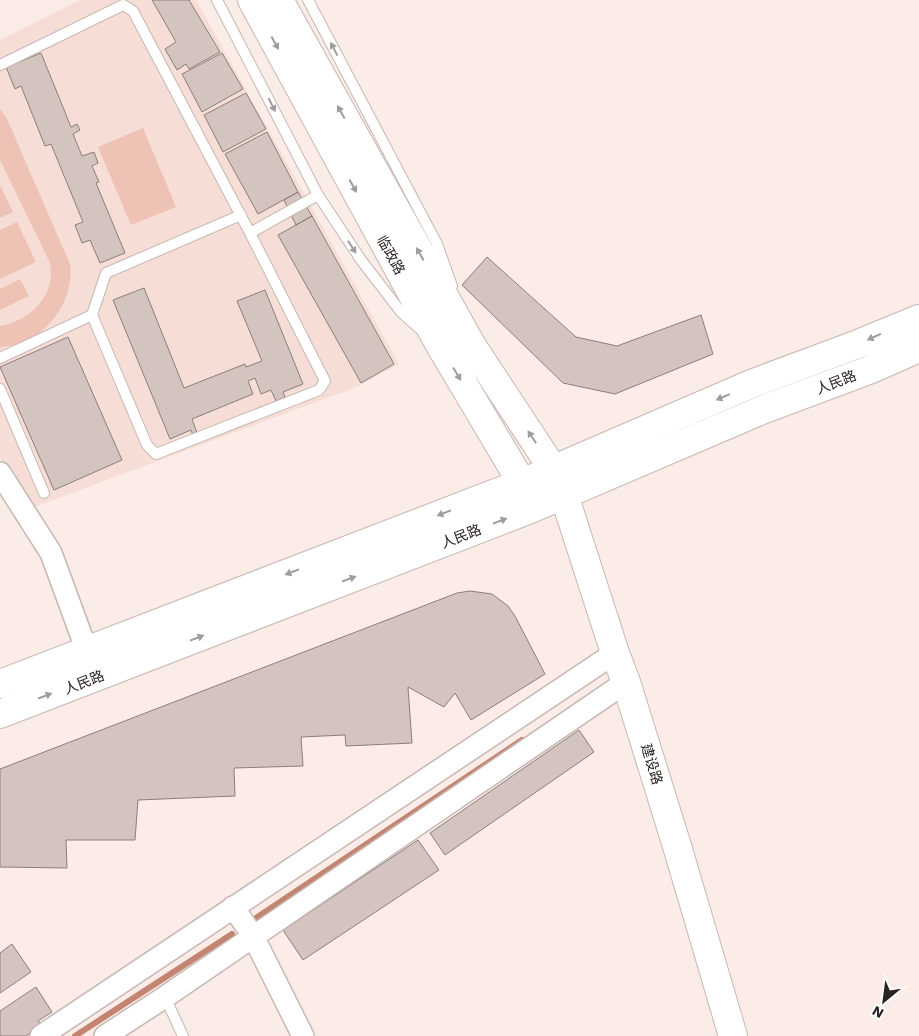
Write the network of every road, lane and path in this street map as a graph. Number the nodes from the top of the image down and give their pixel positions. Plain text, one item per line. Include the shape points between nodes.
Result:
1 (217, 0) edge
2 (252, 0) edge
3 (279, 0) edge
4 (308, 0) edge
5 (0, 65) edge
6 (318, 195) junction
7 (241, 216) junction
8 (250, 233) junction
9 (92, 315) junction
10 (919, 319) edge
11 (440, 345) junction
12 (472, 346) junction
13 (919, 348) edge
14 (0, 358) edge
15 (0, 389) edge
16 (553, 469) junction
17 (0, 473) edge
18 (522, 483) junction
19 (44, 493) dead end
20 (564, 495) junction
21 (533, 508) junction
22 (87, 651) junction
23 (615, 653) junction
24 (626, 682) junction
25 (0, 684) edge
26 (0, 714) edge
27 (233, 907) junction
28 (253, 936) junction
29 (165, 998) junction
30 (41, 1036) edge
31 (105, 1036) edge
32 (183, 1036) edge
33 (303, 1036) edge
34 (733, 1036) edge

1 -> 6 lane
2 -> 11 main road, 临政路
12 -> 3 main road, 临政路
12 -> 4 lane via 437,244
5 - 7 lane via 123,5 133,11
6 - 8 lane
6 -> 11 lane via 360,260 401,312
7 - 8 lane
7 - 9 lane via 106,273
8 - 9 lane via 325,381 320,390 156,454 147,445
9 - 14 lane
10 -> 16 main road, 人民路 via 751,384
11 -> 18 main road, 临政路
16 -> 12 main road, 临政路
13 - 20 main road, 人民路 via 762,410
15 - 19 lane
16 - 18 main road, 人民路
16 - 20 main road, 临政路
17 - 22 street via 51,553
18 - 21 main road, 临政路
18 -> 22 main road, 人民路
20 - 21 main road, 人民路
20 - 23 main road, 建设路
26 -> 21 main road, 人民路
22 - 25 main road, 人民路
23 - 24 main road, 建设路
23 - 27 street
24 - 28 street
24 - 34 main road, 建设路
27 - 28 street
27 - 30 street
28 - 29 street
28 - 33 street
29 - 31 street
29 - 32 lane

